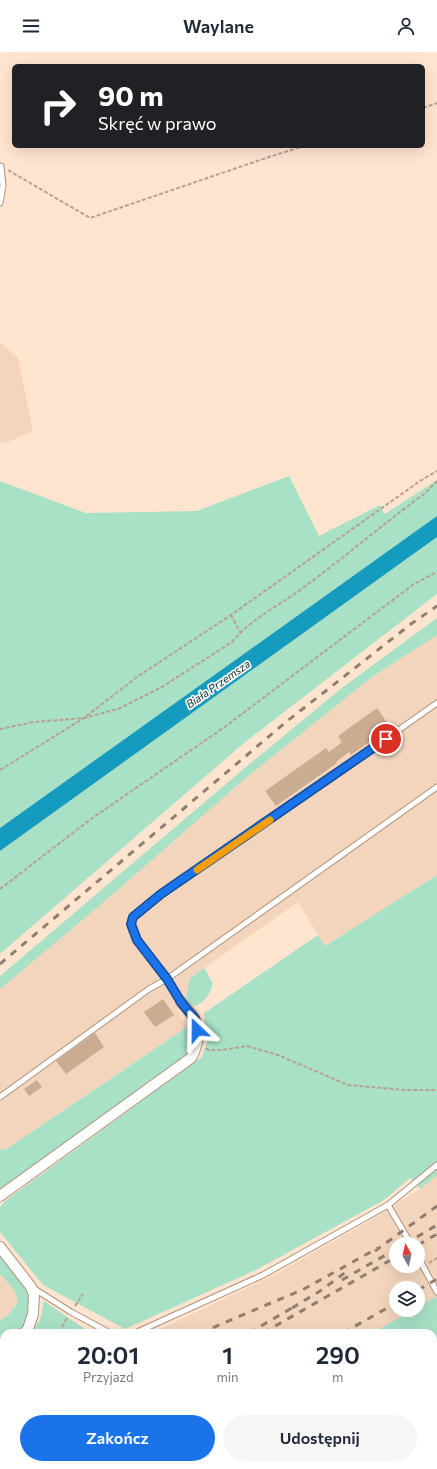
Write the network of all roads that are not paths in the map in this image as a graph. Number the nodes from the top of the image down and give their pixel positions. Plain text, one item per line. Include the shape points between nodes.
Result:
1 (1, 166) edge
2 (0, 203) edge
3 (437, 703) edge
4 (437, 787) edge
5 (167, 979) junction
6 (181, 1002) joint
7 (0, 1097) edge
8 (437, 1165) edge
9 (0, 1196) edge
10 (388, 1205) junction
11 (407, 1237) edge
12 (0, 1247) edge
13 (425, 1270) edge
14 (31, 1286) junction
15 (437, 1292) edge
16 (28, 1329) edge
17 (103, 1329) edge
18 (144, 1329) edge

1 - 2 lane via 3,186
3 - 5 lane via 161,894 133,917 131,924 137,940
4 - 5 lane
5 - 6 lane
5 - 7 lane via 149,989
6 - 9 street via 195,1019 198,1040 191,1058
8 - 10 lane
10 - 11 lane
10 - 18 lane via 264,1275
12 - 14 street
13 - 15 lane
14 - 16 street via 34,1295 33,1314
14 - 17 lane

